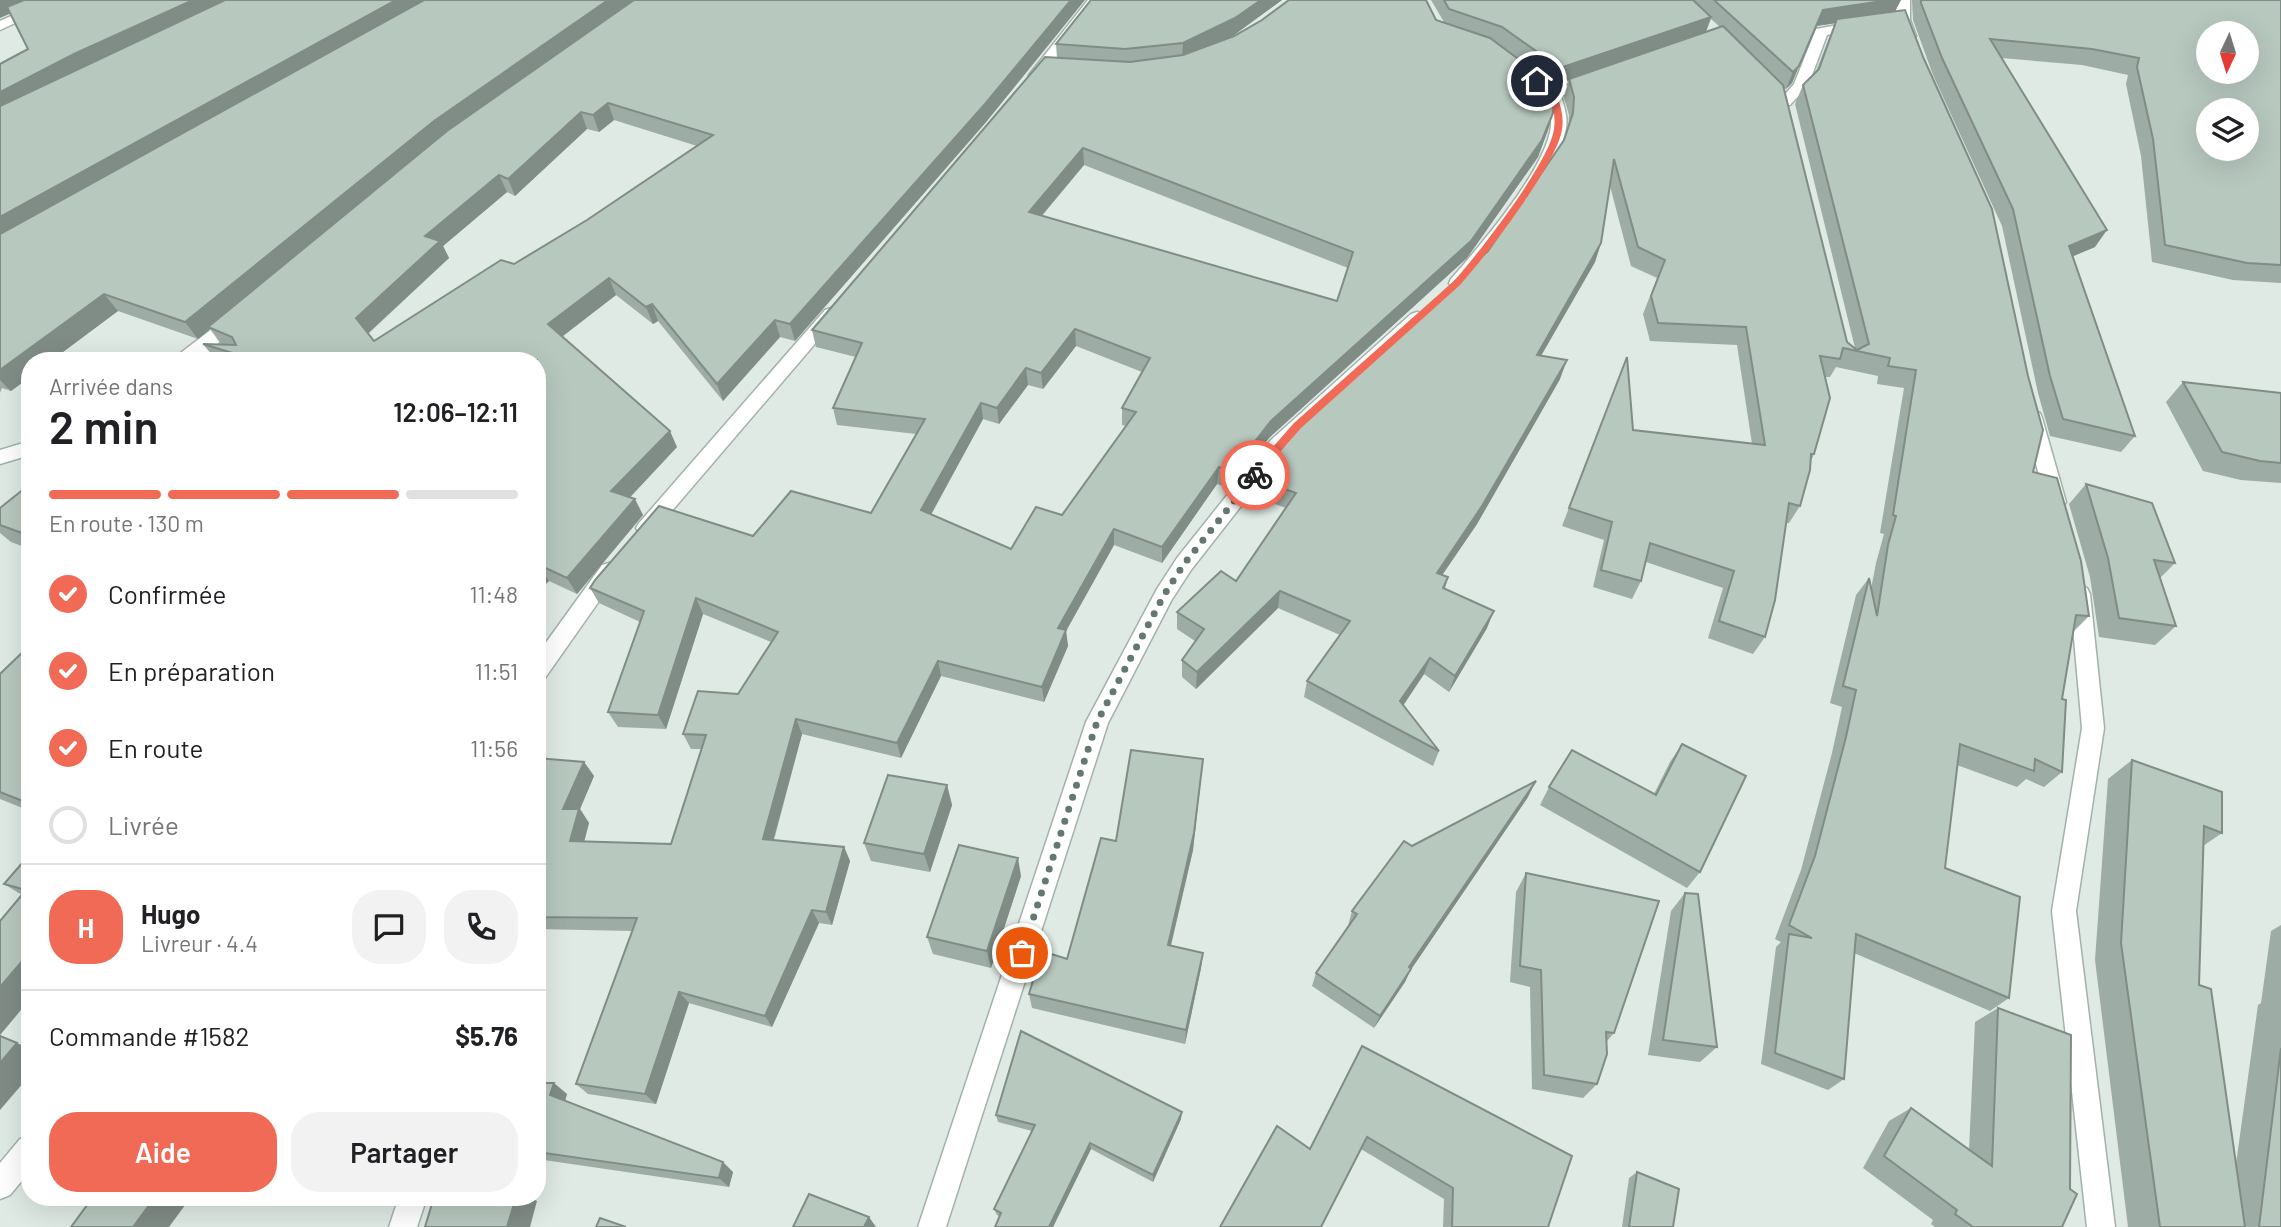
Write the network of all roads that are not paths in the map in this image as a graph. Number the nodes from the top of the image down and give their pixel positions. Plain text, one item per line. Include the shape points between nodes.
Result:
1 (18, 0) edge
2 (58, 0) edge
3 (1095, 0) edge
4 (39, 8) junction
5 (1896, 11) edge
6 (0, 26) edge
7 (1915, 54) edge
8 (1617, 71) edge
9 (1019, 96) edge
10 (1783, 102) edge
11 (847, 296) edge
12 (246, 311) edge
13 (203, 347) junction
14 (195, 352) edge
15 (216, 352) edge
16 (2026, 394) edge
17 (21, 451) edge
18 (0, 457) edge
19 (2062, 525) edge
20 (2077, 578) edge
21 (546, 659) edge
22 (21, 1160) edge
23 (0, 1185) edge
24 (410, 1206) edge
25 (403, 1227) edge
26 (932, 1227) edge
27 (2101, 1227) edge

1 - 4 street
2 - 4 street
3 - 9 street via 1049,67
4 - 6 street
5 - 7 street
5 - 10 street via 1821,32 1801,86
8 - 26 street via 1548,90 1559,116 1548,158 1475,264 1279,445 1164,595 1097,722
11 - 21 street via 595,588
12 - 13 street
13 - 14 street
13 - 15 street
16 - 19 street
17 - 18 street
20 - 27 street via 2093,728 2064,911
22 - 23 street
24 - 25 street

